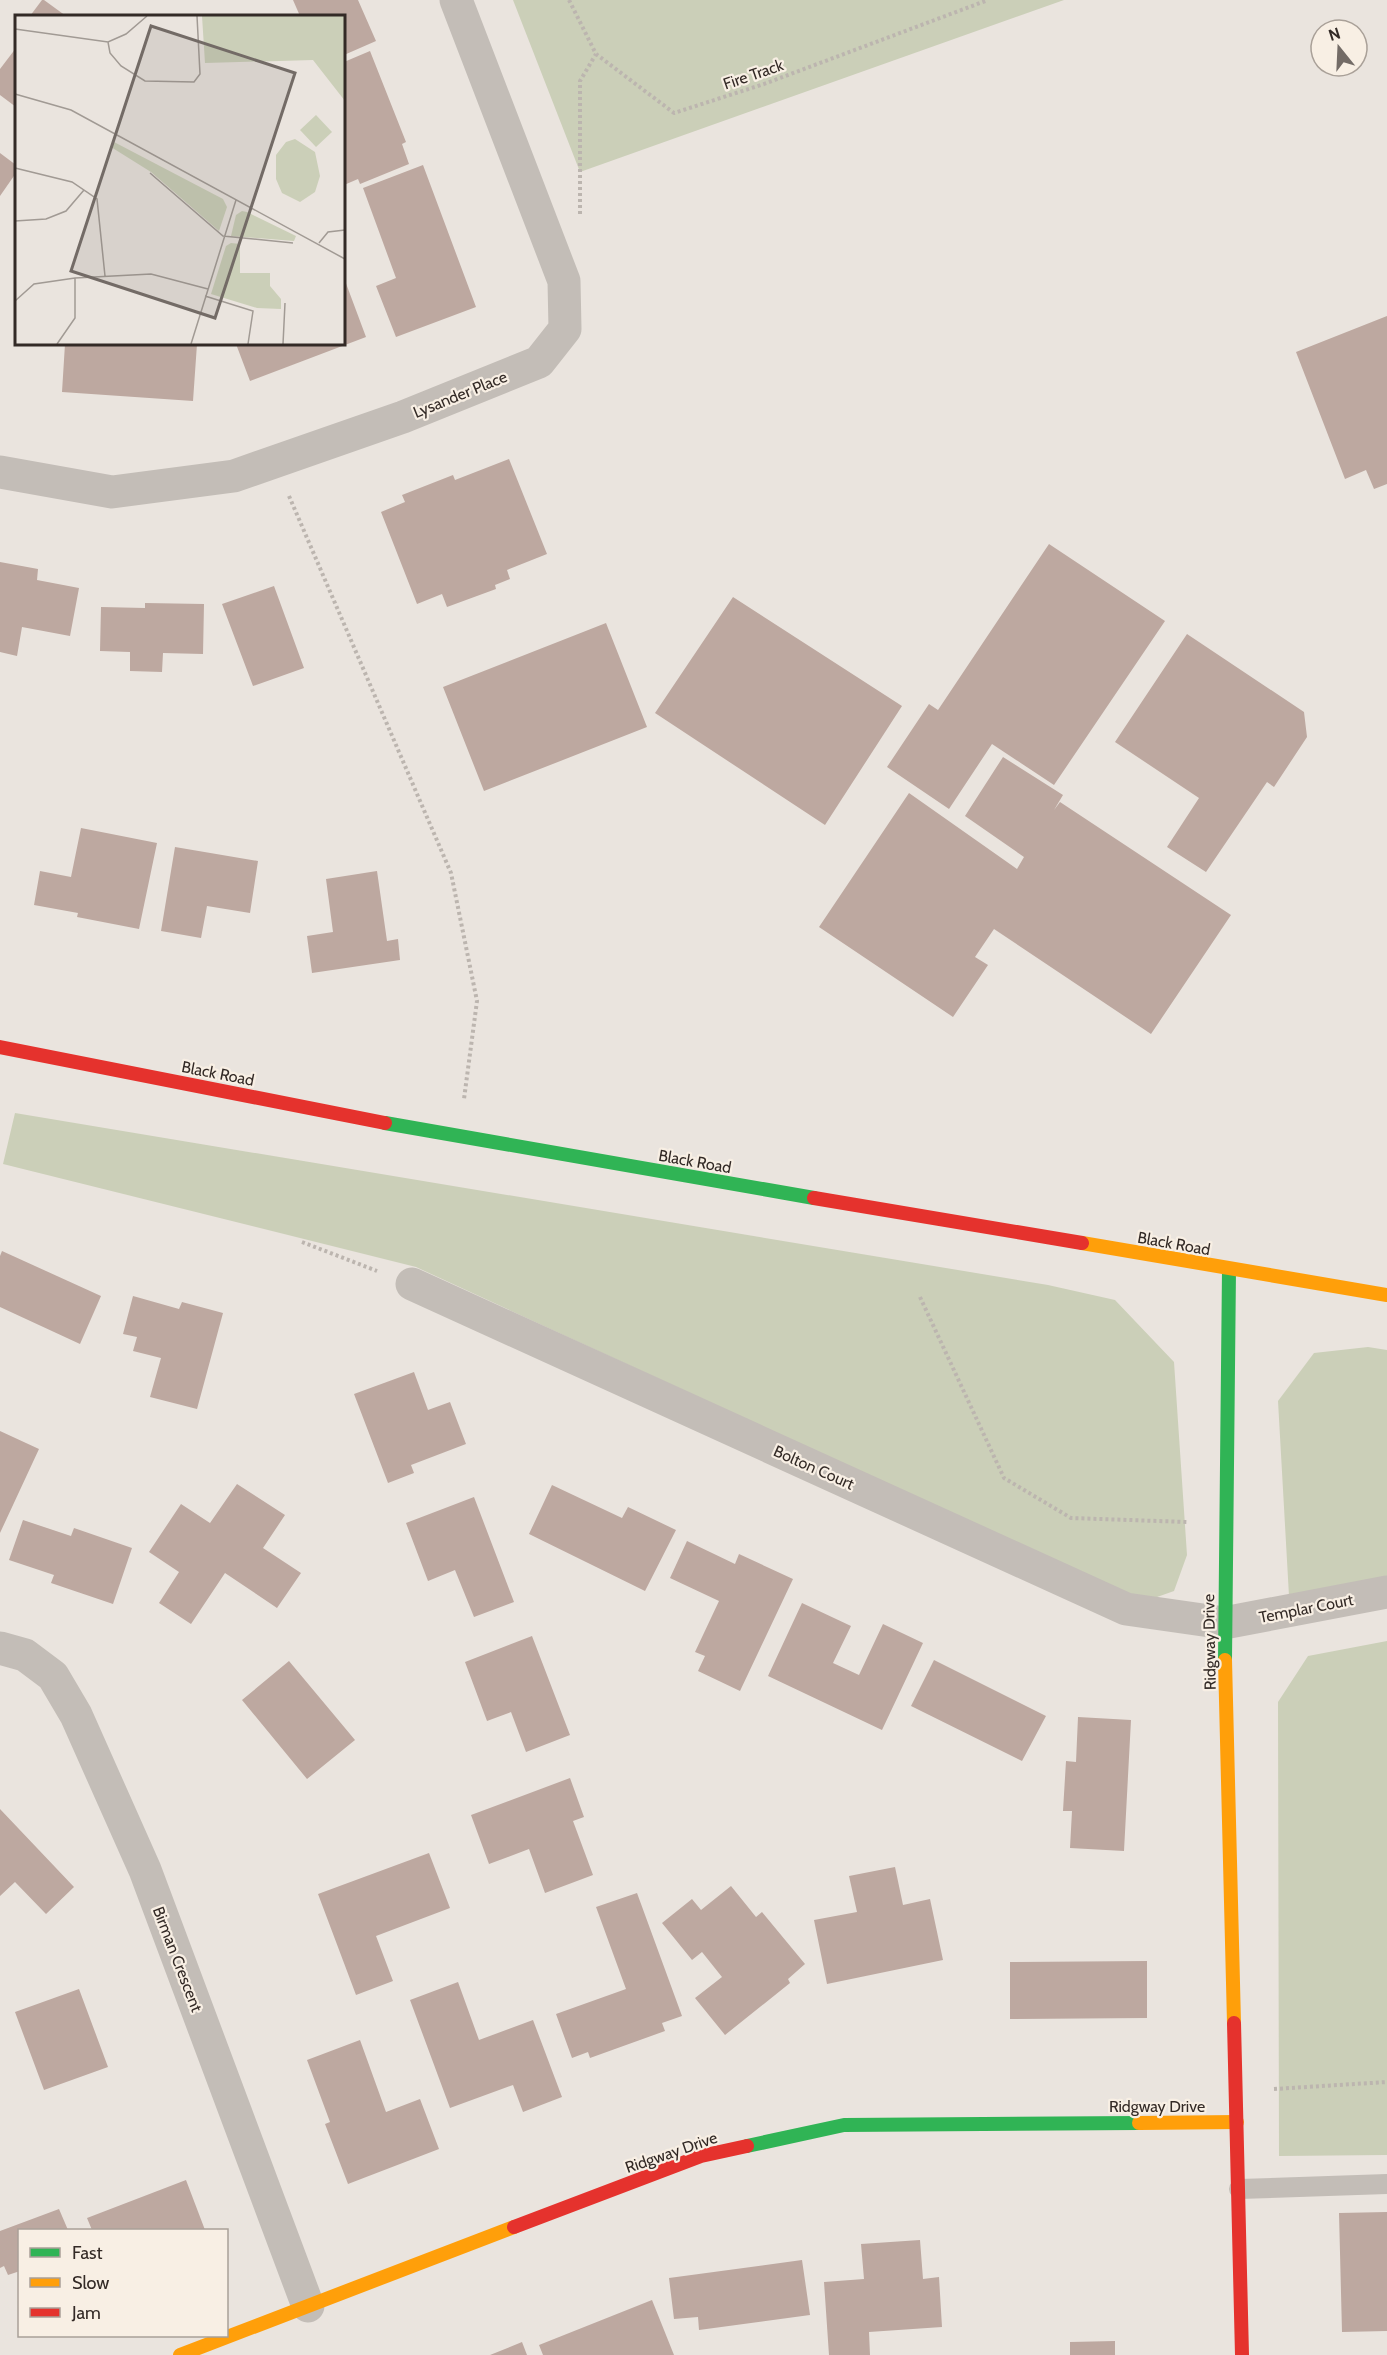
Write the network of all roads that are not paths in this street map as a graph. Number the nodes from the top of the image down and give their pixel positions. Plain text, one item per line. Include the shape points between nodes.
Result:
1 (456, 0) edge
2 (0, 472) edge
3 (0, 1047) edge
4 (1229, 1270) junction
5 (411, 1284) road end
6 (1387, 1295) edge
7 (1387, 1592) edge
8 (1224, 1623) junction
9 (0, 1648) edge
10 (1237, 2122) junction
11 (1387, 2184) edge
12 (1239, 2189) junction
13 (308, 2306) junction
14 (227, 2337) edge
15 (228, 2337) edge
16 (180, 2355) edge
17 (1242, 2355) edge

1 - 2 street, Lysander Place via 564,281 566,329 539,362 403,417 234,476 112,492
3 - 4 street, Black Road via 458,1137
4 - 6 street, Black Road
4 - 8 street, Ridgway Drive
5 - 8 street, Bolton Court via 1126,1609
7 - 8 street, Templar Court
8 - 10 street, Ridgway Drive
9 - 13 street, Birman Crescent via 25,1655 53,1676 76,1714 144,1870
10 - 12 street, Ridgway Drive
10 - 13 street, Ridgway Drive via 844,2125 701,2156
11 - 12 lane
12 - 17 street, Ridgway Drive
13 - 15 street, Ridgway Drive
14 - 16 street, Ridgway Drive

